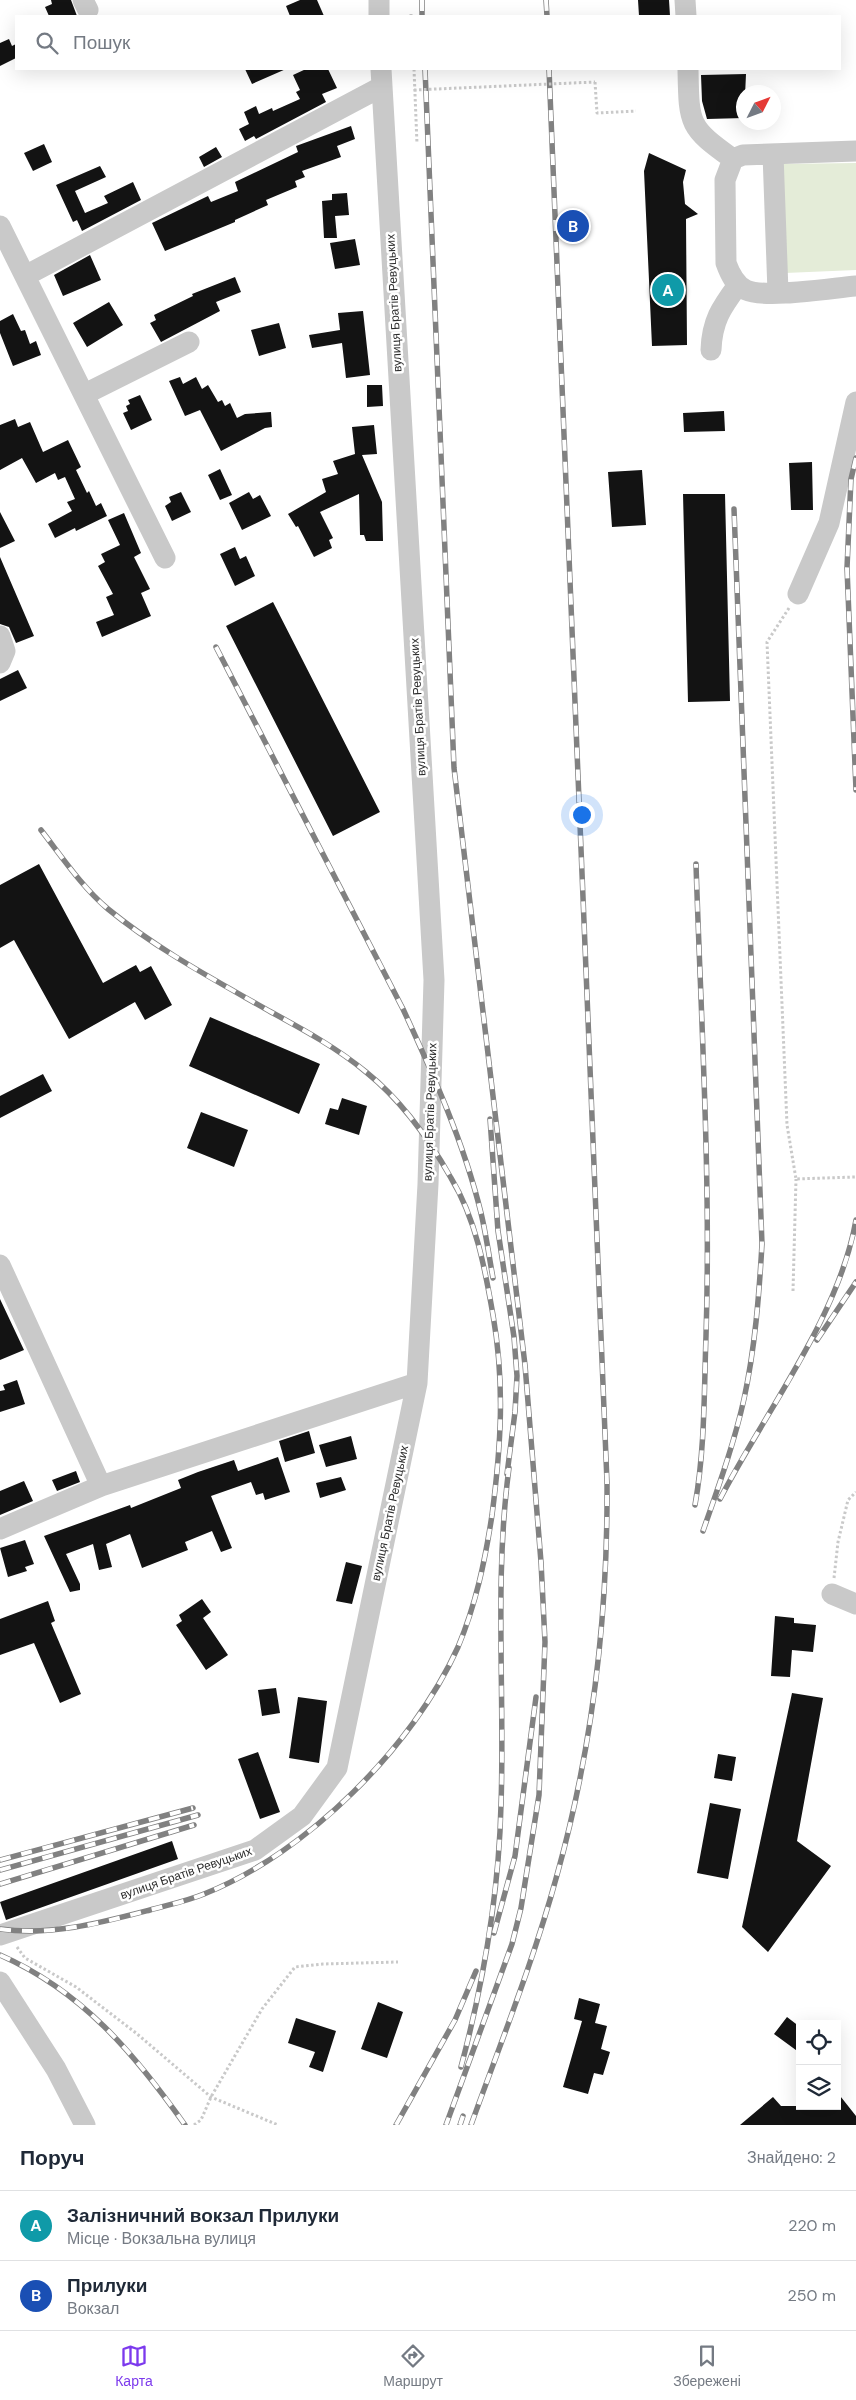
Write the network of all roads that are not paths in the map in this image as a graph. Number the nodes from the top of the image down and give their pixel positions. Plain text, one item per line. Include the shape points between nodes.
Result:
1 (379, 0) edge
2 (685, 0) edge
3 (379, 15) edge
4 (686, 15) edge
5 (688, 70) edge
6 (381, 78) edge
7 (856, 151) edge
8 (773, 154) junction
9 (733, 159) junction
10 (0, 226) edge
11 (26, 276) junction
12 (738, 285) junction
13 (856, 286) edge
14 (778, 292) junction
15 (189, 342) dead end
16 (711, 350) dead end
17 (85, 394) junction
18 (856, 402) edge
19 (165, 558) dead end
20 (798, 594) road end
21 (0, 636) edge
22 (0, 663) edge
23 (0, 1265) edge
24 (417, 1383) junction
25 (101, 1486) junction
26 (0, 1529) edge
27 (832, 1594) road end
28 (856, 1604) edge
29 (3, 1934) edge
30 (0, 1982) edge
31 (85, 2125) edge

1 - 3 street
2 - 4 street
5 - 9 street via 691,119 695,128
6 - 11 street
6 - 24 street, вулиця Братів Ревуцьких via 434,980 428,1184
7 - 8 street
8 - 9 street via 743,155
8 - 14 street
9 - 12 street via 725,180 726,263
10 - 11 street
11 - 17 street
12 - 14 street via 747,291
12 - 16 street via 719,311 711,332
13 - 14 street
15 - 17 street
17 - 19 street
18 - 20 street via 828,523
21 - 22 street via 5,651
23 - 25 street
24 - 25 street
24 - 29 street, вулиця Братів Ревуцьких via 337,1768 302,1816 255,1850
25 - 26 street
27 - 28 street
30 - 31 street via 56,2069

